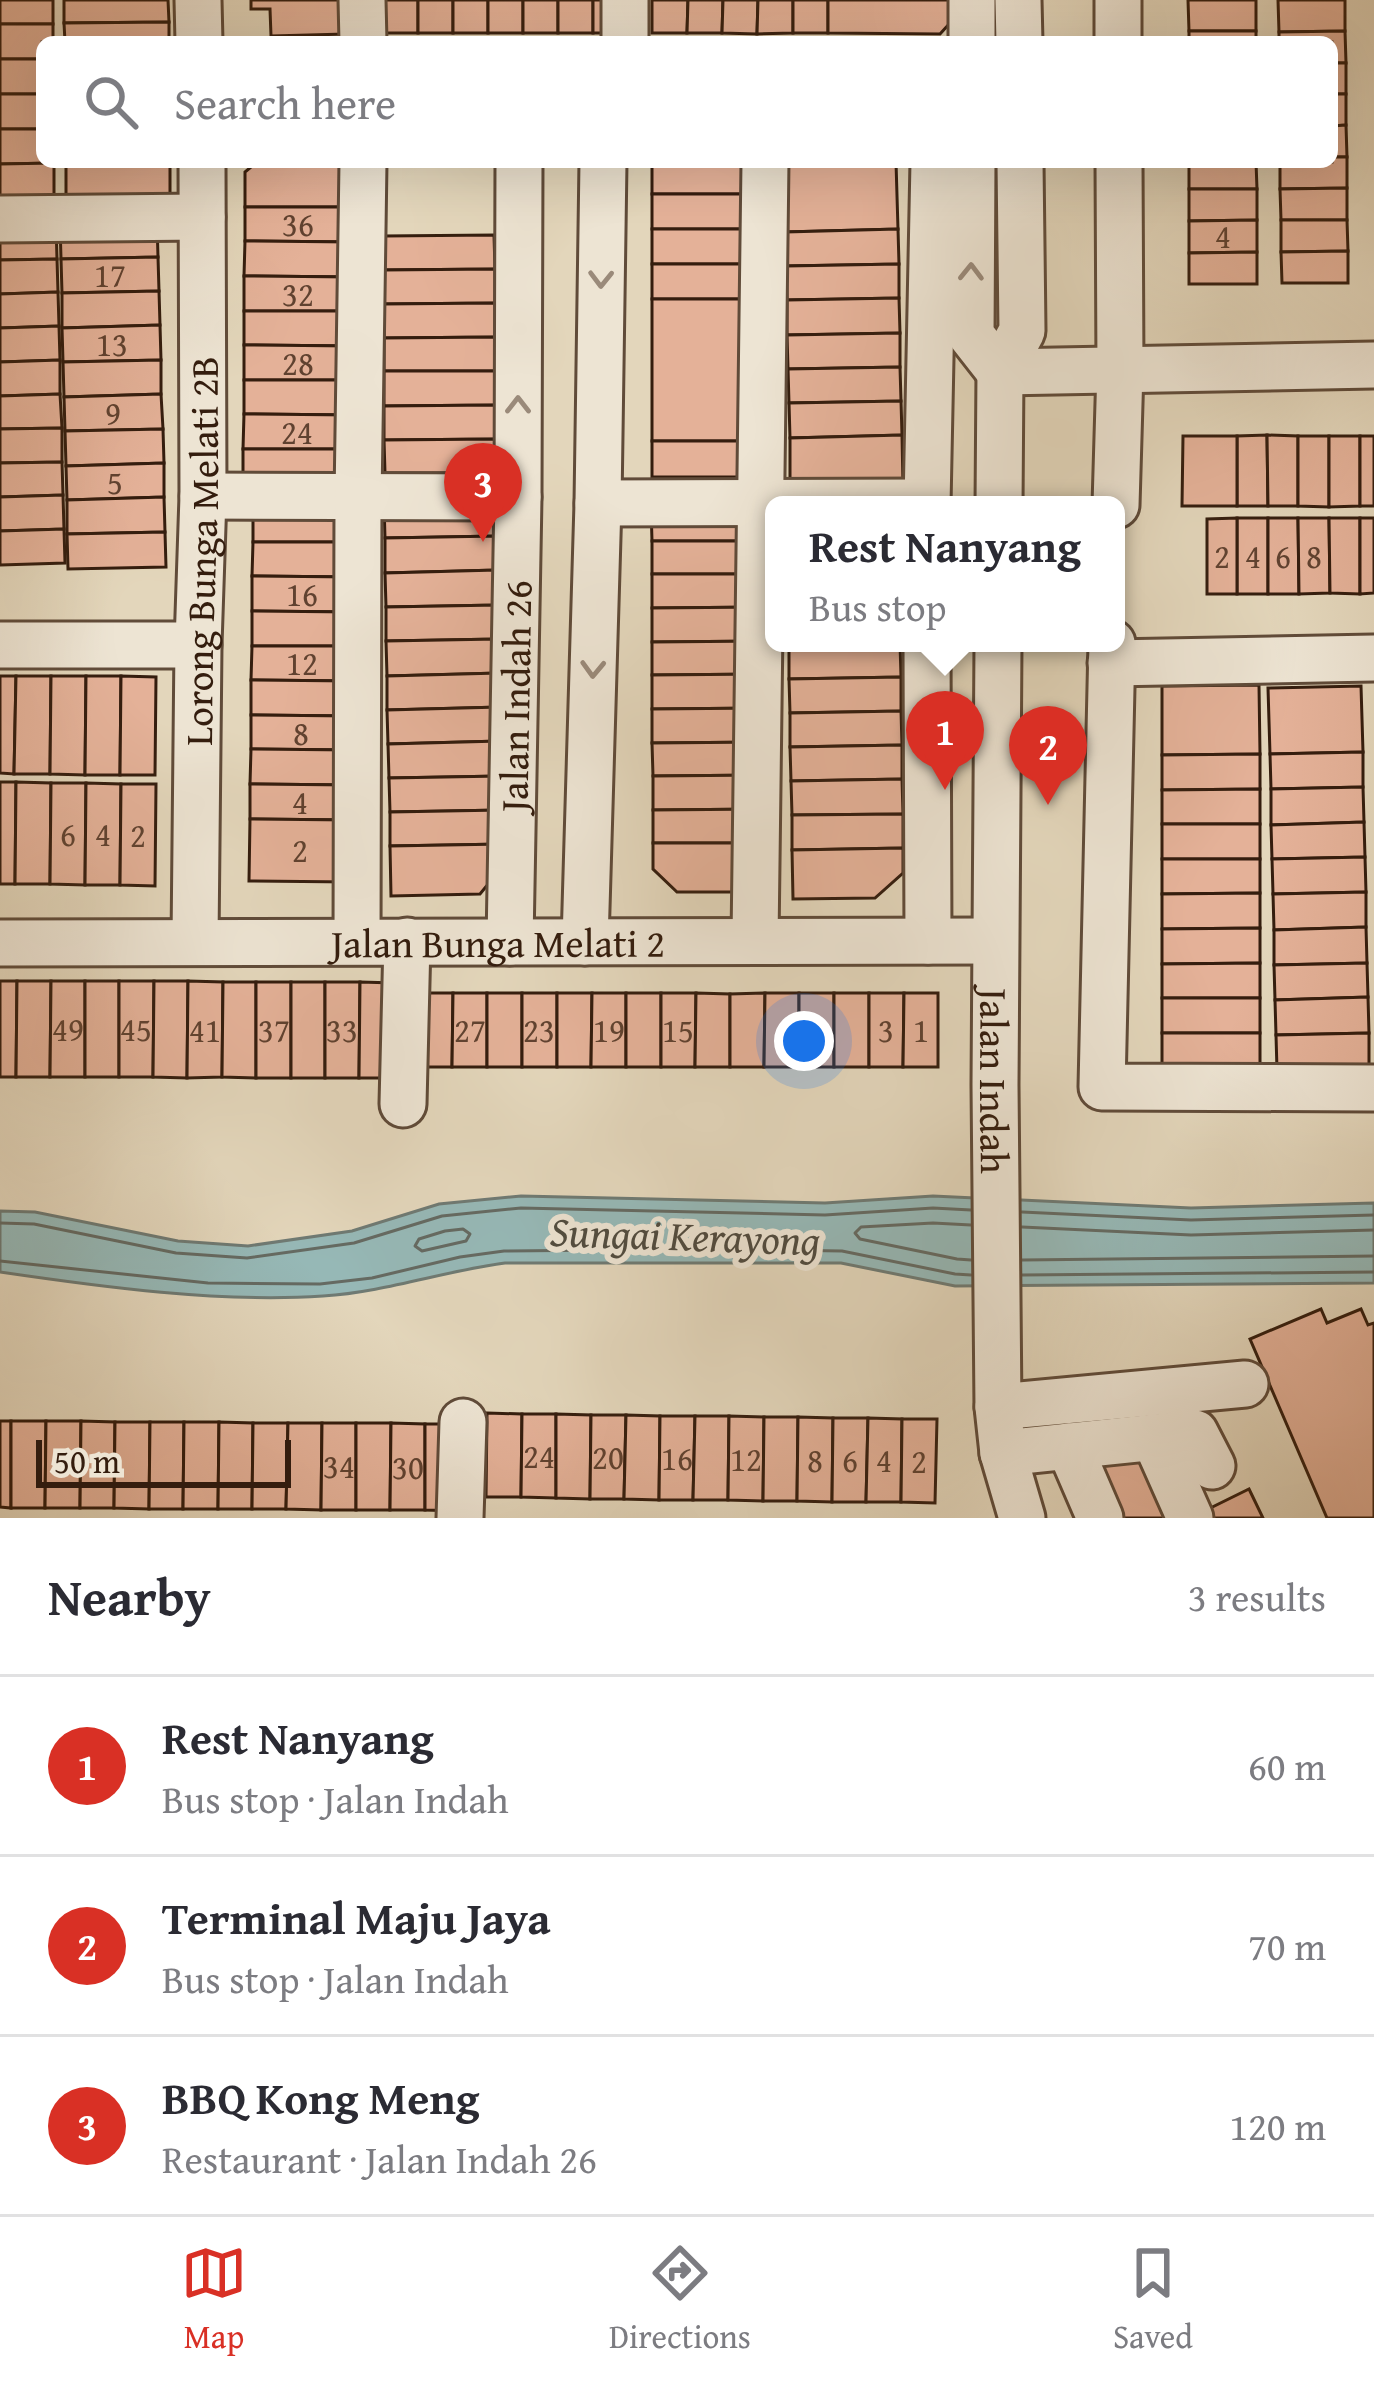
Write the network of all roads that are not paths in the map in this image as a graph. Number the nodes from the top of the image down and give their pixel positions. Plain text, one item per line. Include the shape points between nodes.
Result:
1 (198, 0) edge
2 (362, 0) edge
3 (625, 0) edge
4 (972, 0) edge
5 (1018, 0) edge
6 (1118, 0) edge
7 (200, 36) edge
8 (363, 36) edge
9 (625, 36) edge
10 (972, 36) edge
11 (1019, 36) edge
12 (1118, 36) edge
13 (202, 168) edge
14 (363, 168) edge
15 (519, 168) edge
16 (603, 168) edge
17 (765, 168) edge
18 (934, 168) edge
19 (972, 168) edge
20 (1020, 168) edge
21 (1119, 168) edge
22 (202, 217) junction
23 (0, 219) edge
24 (1374, 365) edge
25 (1120, 369) junction
26 (1000, 371) junction
27 (203, 496) junction
28 (927, 496) edge
29 (999, 496) edge
30 (1116, 496) edge
31 (518, 497) junction
32 (358, 499) junction
33 (760, 501) junction
34 (765, 501) edge
35 (598, 503) junction
36 (0, 644) edge
37 (198, 645) junction
38 (927, 652) edge
39 (998, 652) edge
40 (1112, 653) edge
41 (1374, 658) edge
42 (755, 940) junction
43 (928, 940) junction
44 (195, 941) junction
45 (357, 941) junction
46 (407, 941) junction
47 (584, 941) junction
48 (995, 941) junction
49 (510, 942) junction
50 (0, 943) edge
51 (1374, 1088) edge
52 (403, 1105) dead end
53 (1245, 1384) dead end
54 (998, 1407) junction
55 (463, 1422) dead end
56 (1154, 1437) junction
57 (1069, 1446) junction
58 (1003, 1453) junction
59 (1212, 1466) dead end
60 (460, 1518) edge
61 (1022, 1518) edge
62 (1100, 1518) edge
63 (1190, 1518) edge

1 - 7 street
2 - 8 street
3 - 9 street
4 - 10 street
5 - 11 street
6 - 12 street
13 - 22 street, Lorong Bunga Melati 2B
14 - 32 street
31 -> 15 street, Jalan Indah 26
16 -> 35 street, Jalan Indah 26
17 - 33 street
18 - 28 street
26 -> 19 street via 970,335
20 - 26 street via 1022,332
21 - 25 street
22 - 23 street
22 - 27 street, Lorong Bunga Melati 2B
24 - 25 street
25 - 26 street
25 - 30 street
26 - 29 street
27 - 32 street
27 - 37 street, Lorong Bunga Melati 2B
31 - 32 street
31 - 49 street, Jalan Indah 26
32 - 45 street
33 - 34 street
33 - 35 street
33 - 42 street
35 -> 47 street, Jalan Indah 26
36 - 37 street
37 - 44 street, Lorong Bunga Melati 2B
38 - 43 street
39 - 48 street, Jalan Indah
40 - 41 street
40 - 51 street via 1102,1087
42 - 43 street, Jalan Bunga Melati 2
42 - 47 street, Jalan Bunga Melati 2
43 - 48 street, Jalan Bunga Melati 2
44 - 45 street, Jalan Bunga Melati 2
44 - 50 street, Jalan Bunga Melati 2
45 - 46 street, Jalan Bunga Melati 2
46 - 49 street, Jalan Bunga Melati 2
46 - 52 street
47 - 49 street, Jalan Bunga Melati 2
48 - 54 street, Jalan Indah
53 - 54 street
54 - 58 street, Jalan Indah
55 - 60 street
56 - 57 street
56 - 59 street via 1196,1433
56 - 63 street
57 - 58 street
57 - 62 street
58 - 61 street, Jalan Indah

